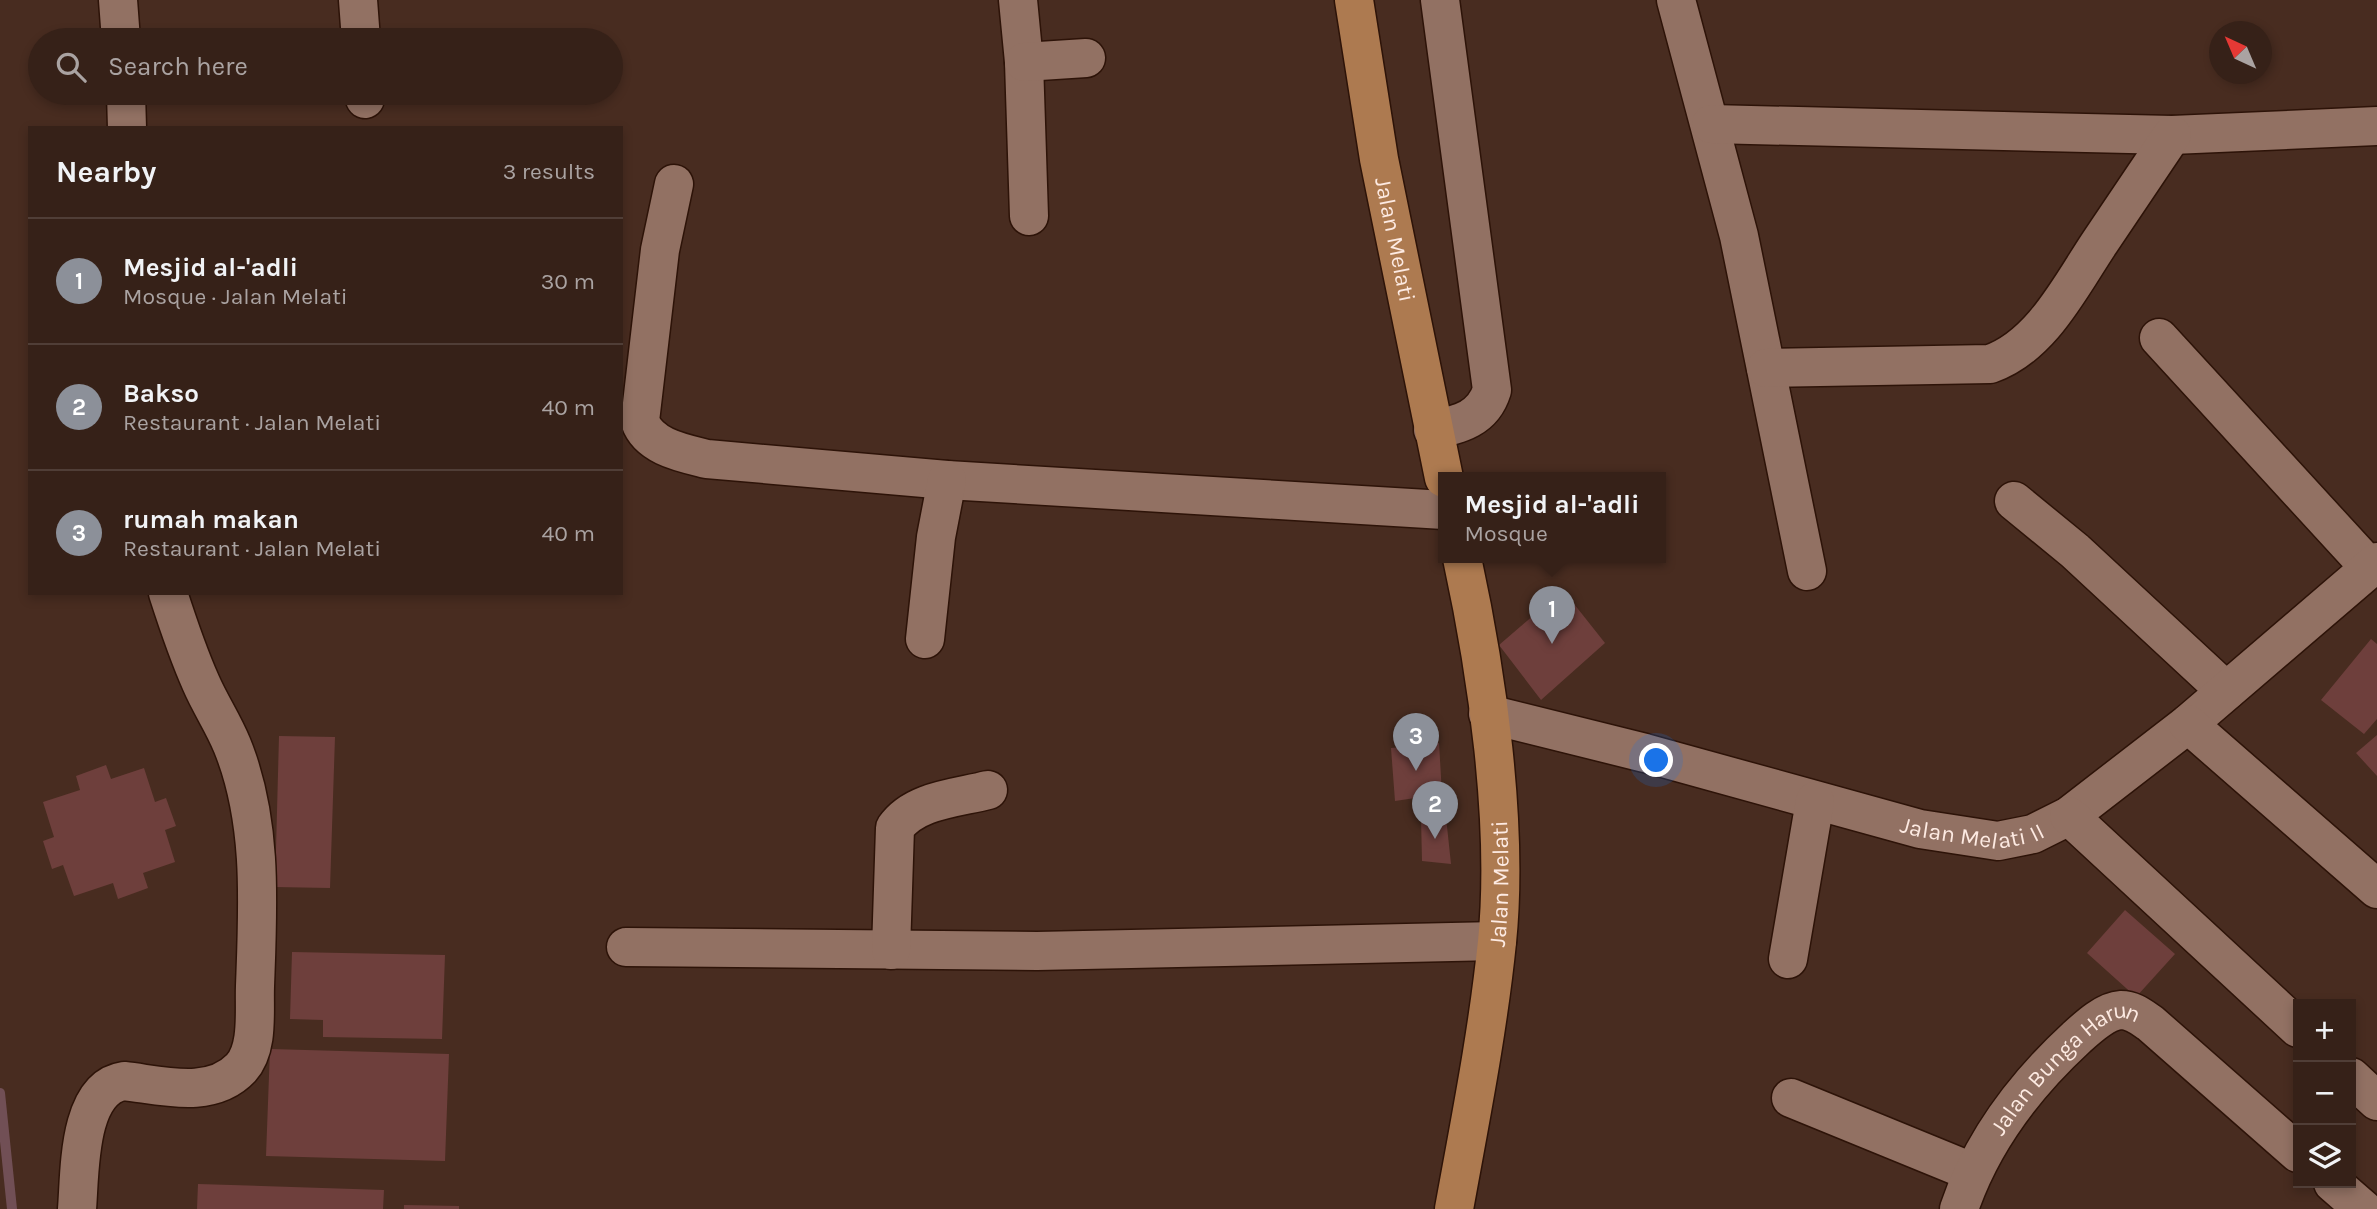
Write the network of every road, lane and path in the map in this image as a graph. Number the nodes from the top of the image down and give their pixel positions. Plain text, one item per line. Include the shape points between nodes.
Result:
1 (118, 0) edge
2 (358, 0) edge
3 (1018, 0) edge
4 (1354, 0) edge
5 (1440, 0) edge
6 (1676, 0) edge
7 (120, 28) edge
8 (359, 28) edge
9 (1086, 58) dead end
10 (1024, 62) junction
11 (126, 105) edge
12 (1711, 124) junction
13 (127, 126) edge
14 (2377, 126) edge
15 (2172, 135) junction
16 (674, 184) dead end
17 (1029, 216) dead end
18 (2159, 338) dead end
19 (1766, 368) junction
20 (1433, 430) junction
21 (1443, 472) edge
22 (947, 480) junction
23 (2014, 501) dead end
24 (1438, 510) edge
25 (1463, 563) edge
26 (2373, 565) edge
27 (1807, 571) dead end
28 (169, 595) edge
29 (925, 639) dead end
30 (2226, 691) junction
31 (1488, 714) junction
32 (2188, 724) junction
33 (988, 790) dead end
34 (1815, 801) junction
35 (2069, 816) junction
36 (2377, 889) edge
37 (1497, 941) junction
38 (626, 947) dead end
39 (891, 950) junction
40 (1788, 959) dead end
41 (2293, 1023) edge
42 (2356, 1082) edge
43 (1791, 1098) dead end
44 (2377, 1101) edge
45 (2293, 1149) edge
46 (1972, 1172) junction
47 (2339, 1188) edge
48 (77, 1209) edge
49 (1454, 1209) edge
50 (1959, 1209) edge
51 (2363, 1209) edge

1 - 7 street
2 - 8 street
3 - 10 street
4 - 20 main road, Jalan Melati via 1379,159
5 - 20 street via 1492,390 1479,413 1463,423
6 - 12 street
9 - 10 street
10 - 17 street
11 - 13 street
12 - 15 street
12 - 19 street
14 - 15 street
15 - 19 street via 2052,313 2003,360 1990,364
16 - 22 street via 648,339 640,414 646,431 674,450 707,459
18 - 26 street
19 - 27 street
20 - 21 main road, Jalan Melati
22 - 24 street
22 - 29 street
23 - 30 street
25 - 31 main road, Jalan Melati
26 - 30 street, Jalan Melati II
28 - 48 street via 201,685 232,744 246,789 256,849 254,1026 247,1058 240,1069 221,1081 189,1088 124,1082 102,1093 83,1135
30 - 32 street, Jalan Melati II
31 - 34 street, Jalan Melati II
31 - 37 main road, Jalan Melati via 1499,833
32 - 35 street, Jalan Melati II
32 - 36 street
33 - 39 street via 916,809 903,816 895,828
34 - 35 street, Jalan Melati II via 1920,829 1998,841 2033,834
34 - 40 street
35 - 41 street
37 - 39 street
37 - 49 main road, Jalan Melati
38 - 39 street
42 - 44 street
43 - 46 street
45 - 46 street, Jalan Bunga Harun via 2150,1023 2137,1013 2119,1010 2087,1028 2053,1059 2017,1099
46 - 50 street, Jalan Bunga Harun
47 - 51 street

